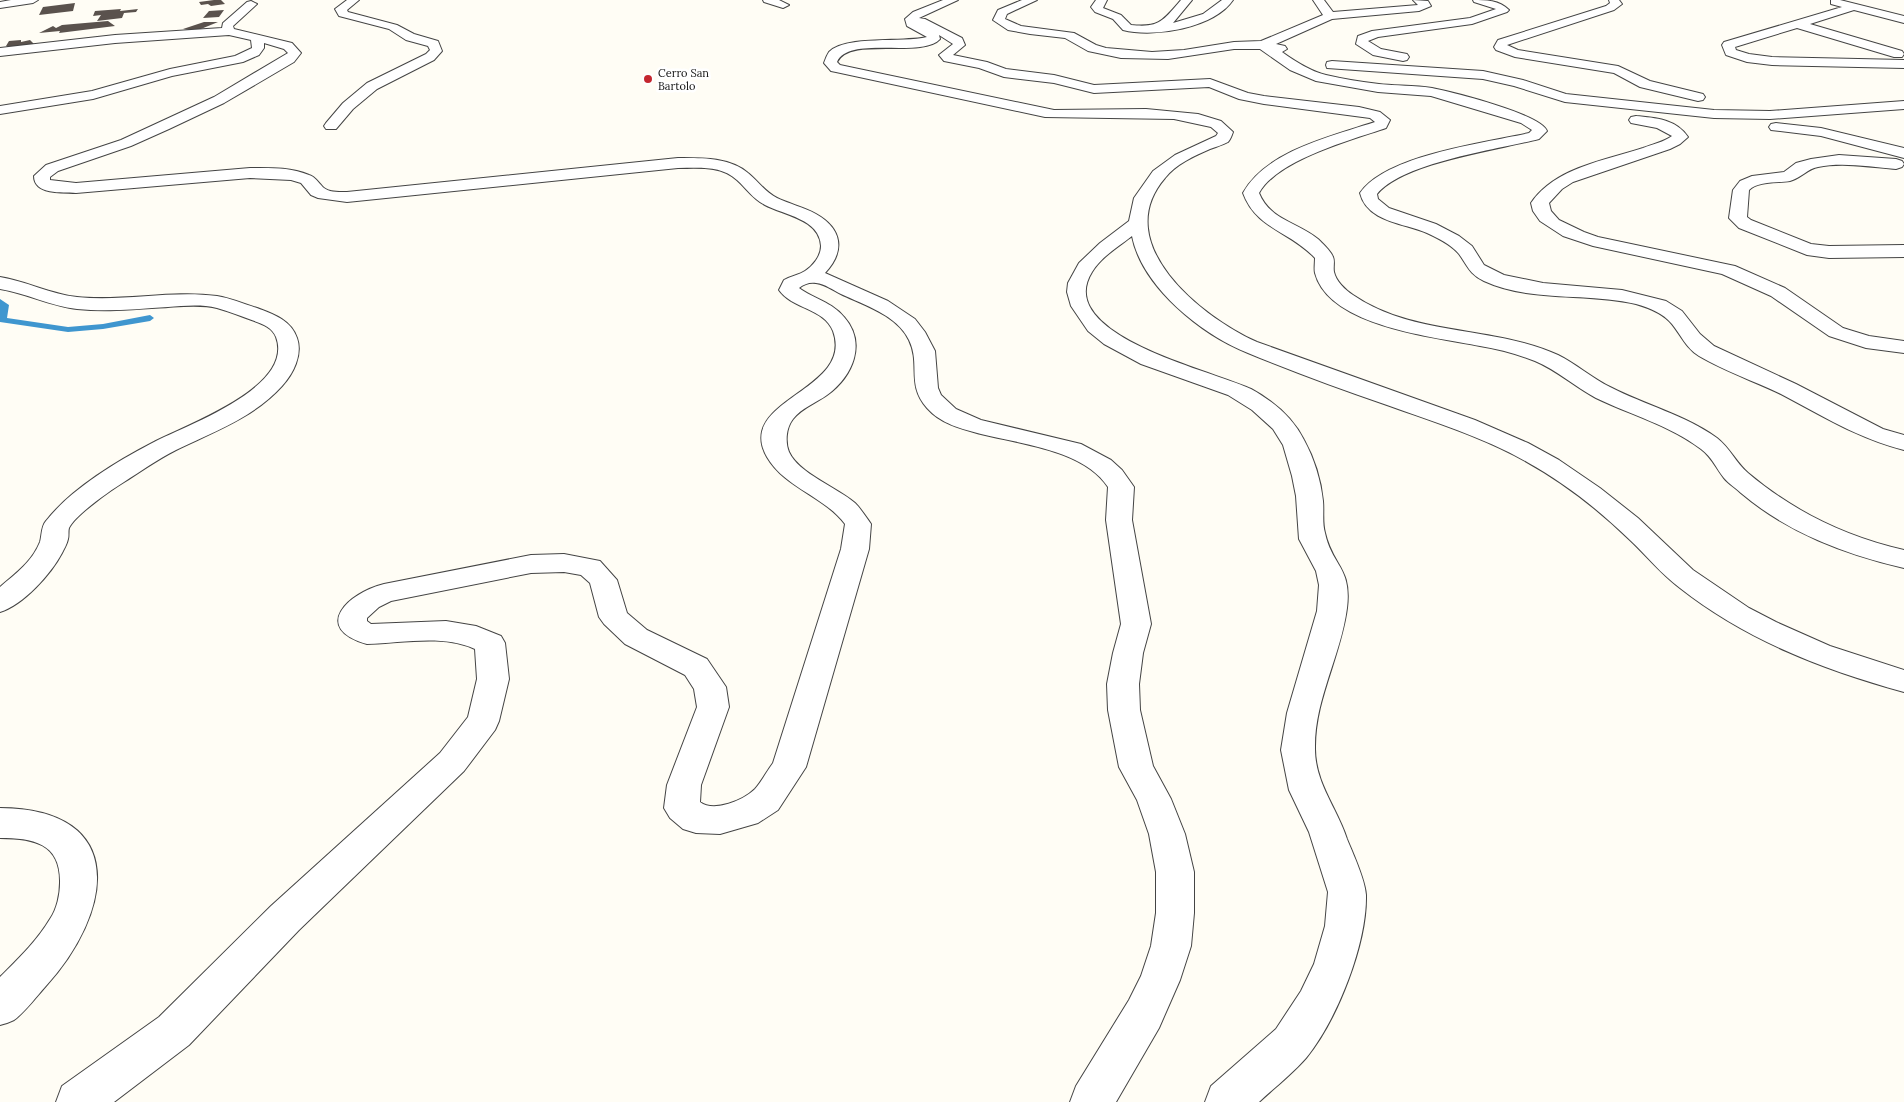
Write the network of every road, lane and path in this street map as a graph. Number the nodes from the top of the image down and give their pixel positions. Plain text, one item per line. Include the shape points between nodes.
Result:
1 (34, 0) edge
2 (354, 0) edge
3 (768, 0) edge
4 (953, 0) edge
5 (1032, 0) edge
6 (1102, 0) edge
7 (1187, 0) edge
8 (1228, 0) edge
9 (1318, 0) edge
10 (1418, 0) edge
11 (1478, 0) edge
12 (1614, 0) edge
13 (1828, 0) edge
14 (252, 2) edge
15 (0, 5) edge
16 (783, 5) dead end
17 (1854, 7) junction
18 (0, 10) edge
19 (0, 16) edge
20 (913, 16) junction
21 (1330, 16) junction
22 (1904, 20) edge
23 (1797, 24) junction
24 (1154, 29) junction
25 (229, 31) junction
26 (257, 39) junction
27 (1263, 45) junction
28 (0, 52) edge
29 (1904, 55) edge
30 (1904, 64) edge
31 (1528, 86) junction
32 (1555, 96) junction
33 (1711, 98) dead end
34 (1788, 100) dead end
35 (1904, 105) edge
36 (0, 110) edge
37 (330, 126) dead end
38 (1904, 153) edge
39 (1904, 164) edge
40 (1137, 224) junction
41 (1904, 251) edge
42 (810, 277) junction
43 (0, 283) edge
44 (1904, 346) edge
45 (1904, 443) edge
46 (1904, 559) edge
47 (0, 602) edge
48 (1904, 680) edge
49 (0, 823) edge
50 (0, 1006) edge
51 (78, 1102) edge
52 (1092, 1102) edge
53 (1227, 1102) edge

1 - 15 street
2 - 37 street via 343,6 343,14 393,27 410,37 434,44 436,51 372,86
3 - 16 street
4 - 20 street
5 - 27 street via 1002,12 998,20 1015,28 1072,36 1099,50 1146,56
6 - 24 street via 1097,8 1117,17 1127,28
7 - 24 street via 1168,22
8 - 24 street via 1225,6 1201,18
9 - 21 street
10 - 21 street via 1425,6
11 - 32 street via 1498,5 1504,10 1472,21 1370,35 1361,41 1370,49 1393,56 1512,70 1551,86
12 - 33 street via 1614,6 1502,43 1500,47 1515,53 1618,70 1658,88
13 - 17 street
14 - 25 street via 227,25
17 - 22 street
17 - 23 street
18 - 19 street via 4,12
20 - 40 street via 911,24 933,36 934,40 852,47 834,54 830,63 836,68 886,80 985,98 1041,113 1188,115 1224,128 1226,135 1222,139 1184,155 1158,174 1142,197
20 - 46 street via 958,41 959,45 946,55 948,58 1004,73 1094,88 1210,83 1244,96 1360,111 1380,118 1381,126 1323,144 1288,160 1257,182 1251,193 1262,213 1311,243 1324,257 1323,272 1343,297 1372,314 1404,325 1432,333 1502,344 1563,365 1587,384 1693,433 1719,452 1733,472 1801,523 1854,546
21 - 27 street
23 - 29 street
23 - 30 street via 1728,45 1730,52 1746,58 1772,61
25 - 26 street
25 - 28 street
26 - 36 street via 255,52 239,59 170,73 93,95
26 - 42 street via 288,46 294,50 294,56 219,100 164,126 126,143 52,168 42,176 42,183 76,188 278,173 308,180 325,195 347,197 678,163 711,164 735,171 763,196 808,217 824,229 831,244 830,252 823,265
27 - 31 street via 1326,64 1471,74
27 - 45 street via 1295,67 1321,78 1460,99 1526,120 1539,128 1534,136 1419,162 1376,184 1368,192 1368,198 1382,212 1417,222 1446,236 1465,250 1480,270 1505,282 1638,298 1659,305 1681,320 1694,343 1706,351 1875,434
31 - 32 street
31 - 44 street via 1534,94 1552,104 1657,124 1672,129 1680,137 1560,184 1540,203 1552,222 1593,241 1696,262 1737,274 1778,292 1836,332 1866,342
32 - 35 street via 1734,115
32 - 38 street via 1622,110 1812,131
34 - 35 street via 1868,100
39 - 41 street via 1839,160 1817,162 1802,166 1789,176 1752,181 1741,190 1738,218 1744,224 1807,249 1829,252
40 - 48 street via 1145,253 1164,282 1196,312 1242,343 1466,424 1508,443 1592,493 1644,537 1666,562 1722,604 1795,643 1837,660
40 - 53 street via 1087,266 1077,284 1080,305 1096,327 1127,349 1227,387 1262,406 1276,418 1296,447 1310,502 1311,534 1332,577 1334,593 1302,713 1298,750 1306,790 1327,832 1347,892 1344,926 1334,966 1316,1005 1291,1043
42 - 51 street via 791,284 789,290 827,311 837,321 844,331 846,354 842,365 823,388 788,410 776,427 774,444 780,458 793,471 846,509 858,524 855,549 789,768 766,800 745,814 720,820 696,819 682,808 684,785 713,707 710,687 696,667 636,637 614,617 603,580 590,567 564,563 531,564 372,598 355,611 353,626 358,631 368,634 444,631 476,636 490,643 493,679 483,721 452,762 285,918 174,1031
42 - 52 street via 826,279 902,318 921,342 925,354 927,392 948,414 964,423 1072,449 1088,456 1113,475 1121,487 1119,520 1136,624 1123,684 1124,710 1136,766 1154,798 1167,834 1175,872 1175,913 1171,946 1160,980 1144,1014
43 - 47 street via 76,303 218,302 269,319 286,335 289,345 283,368 274,381 242,408 165,446 78,503 56,526 54,540 35,572
49 - 50 street via 42,828 60,836 72,848 79,865 80,884 76,906 64,930 46,956

